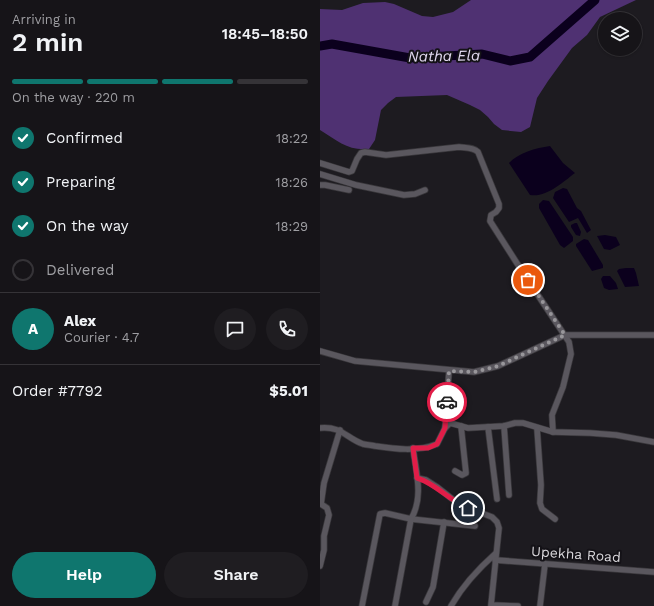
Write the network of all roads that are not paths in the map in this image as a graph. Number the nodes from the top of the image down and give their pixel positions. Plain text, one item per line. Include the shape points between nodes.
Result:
1 (320, 163) edge
2 (320, 174) edge
3 (320, 185) edge
4 (349, 190) dead end
5 (424, 190) dead end
6 (565, 335) junction
7 (654, 335) edge
8 (320, 351) edge
9 (449, 371) junction
10 (461, 426) junction
11 (504, 426) junction
12 (488, 427) junction
13 (320, 428) edge
14 (445, 428) junction
15 (538, 428) junction
16 (340, 430) junction
17 (553, 432) junction
18 (654, 442) edge
19 (413, 448) junction
20 (455, 471) dead end
21 (417, 478) junction
22 (509, 495) dead end
23 (497, 499) dead end
24 (411, 519) junction
25 (555, 519) dead end
26 (444, 522) junction
27 (475, 526) dead end
28 (496, 553) junction
29 (495, 560) junction
30 (545, 564) junction
31 (320, 566) edge
32 (654, 572) edge
33 (426, 602) dead end
34 (362, 606) edge
35 (395, 606) edge
36 (451, 606) edge
37 (518, 606) edge
38 (540, 606) edge

1 - 6 street via 350,172 361,153 365,152 386,155 459,147 476,149 499,204 490,221
2 - 5 street via 404,195
3 - 4 street
6 - 7 street
6 - 9 street via 498,366 474,372
6 - 17 street via 571,354 563,387 552,415
8 - 9 street via 355,361
9 - 14 street
10 - 12 street
10 - 14 street via 450,423
10 - 20 street via 466,473
11 - 12 street
11 - 15 street via 523,423
11 - 22 street
12 - 23 street
13 - 16 street
14 - 19 street via 437,444 428,448
15 - 17 street
15 - 25 street via 540,503 542,509
16 - 19 street via 363,444 400,449
16 - 31 street via 324,483 321,504 327,508 329,515 324,536 324,555
17 - 18 street via 616,435
19 - 21 street
21 - 24 street via 417,509
21 - 28 street via 426,480 460,505 492,517 499,528
24 - 26 street
24 - 34 street via 380,514
24 - 35 street
26 - 27 street
26 - 33 street via 435,579
28 - 29 street
28 - 36 street via 475,572
29 - 30 street, Upekha Road
29 - 37 street via 490,605
30 - 32 street, Upekha Road
30 - 38 street

